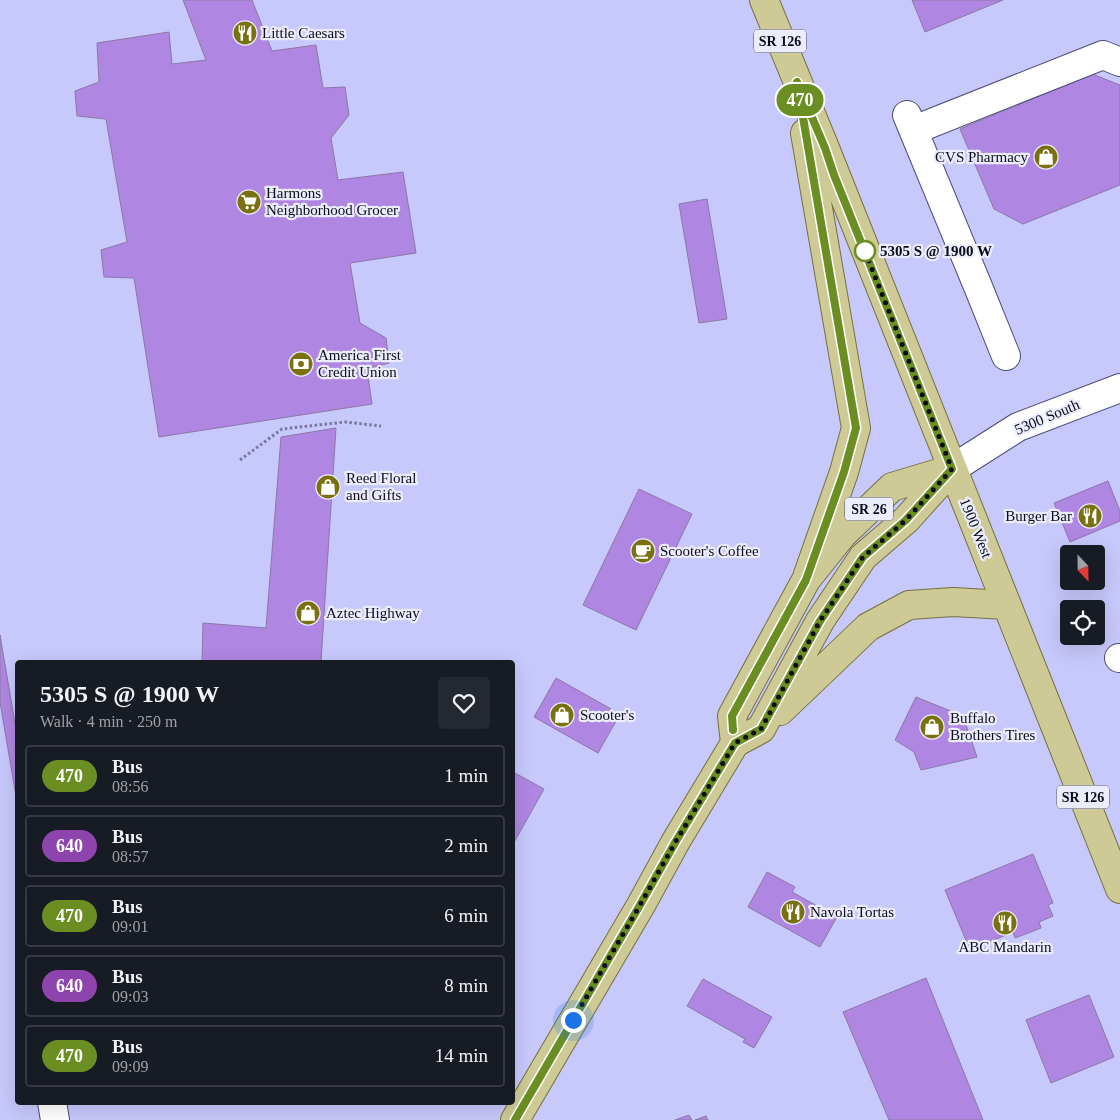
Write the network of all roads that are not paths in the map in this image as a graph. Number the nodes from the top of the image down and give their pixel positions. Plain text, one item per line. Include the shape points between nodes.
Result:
1 (764, 0) edge
2 (1120, 62) edge
3 (797, 82) junction
4 (1006, 356) dead end
5 (1120, 388) edge
6 (952, 469) junction
7 (806, 580) junction
8 (1007, 605) junction
9 (761, 729) junction
10 (735, 743) junction
11 (1120, 889) edge
12 (53, 1105) edge
13 (56, 1120) edge
14 (515, 1120) edge

1 - 3 main road, 1900 West / SR 126
2 - 4 street via 1103,55 911,122
3 - 6 main road, 1900 West / SR 126
3 - 7 main road via 856,428
5 - 6 street, 5300 South via 1018,427
6 - 7 main road, SR 26 via 892,487 842,535
6 - 8 main road, 1900 West / SR 126
6 - 9 main road, SR 26 via 906,520 863,557 820,621
7 - 10 main road, SR 26 via 732,716
8 - 9 main road via 953,602 909,605 868,627
8 - 11 main road, 1900 West / SR 126
9 - 10 main road
10 - 14 main road
12 - 13 street

